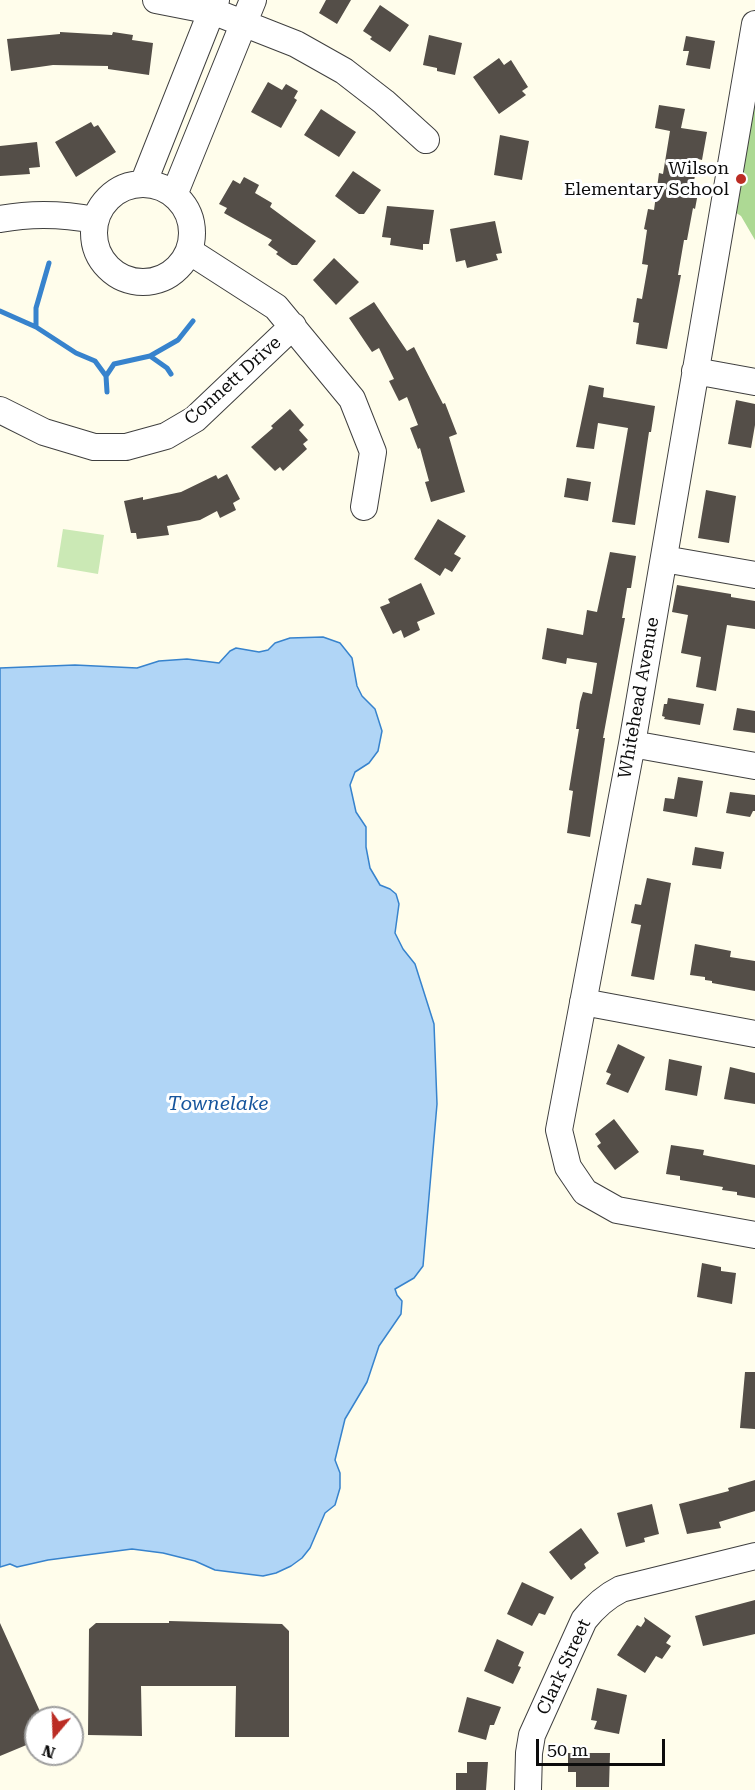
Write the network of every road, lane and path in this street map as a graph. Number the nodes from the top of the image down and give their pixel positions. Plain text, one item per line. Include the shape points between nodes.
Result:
1 (156, 0) edge
2 (214, 5) edge
3 (249, 11) edge
4 (755, 24) edge
5 (426, 140) dead end
6 (143, 183) junction
7 (174, 195) junction
8 (0, 219) edge
9 (95, 220) junction
10 (189, 251) junction
11 (293, 326) junction
12 (695, 371) junction
13 (755, 382) edge
14 (0, 410) edge
15 (364, 507) dead end
16 (664, 559) junction
17 (755, 575) edge
18 (632, 744) junction
19 (755, 766) edge
20 (583, 1002) junction
21 (755, 1034) edge
22 (755, 1235) edge
23 (755, 1556) edge
24 (528, 1790) edge

1 - 2 street
2 - 3 street
2 - 6 street
3 - 5 street via 344,71
3 - 7 street
4 - 12 street, Whitehead Avenue
6 - 7 street via 160,186
6 - 9 street via 126,186 113,194 103,203
7 - 10 street via 190,218
8 - 9 street via 21,215
9 - 10 street via 93,235 99,256 114,273 128,280 161,279 179,267
10 - 11 street via 276,307
11 - 14 street, Connett Drive via 195,419 166,436 126,447 94,447 44,432
11 - 15 street via 352,399 369,441 373,452
12 - 13 street
12 - 16 street, Whitehead Avenue
16 - 17 street
16 - 18 street, Whitehead Avenue
18 - 19 street
18 - 20 street, Whitehead Avenue
20 - 21 street
20 - 22 street, Whitehead Avenue via 559,1131 568,1167 585,1192 617,1210
23 - 24 street, Clark Street via 621,1589 594,1606 532,1735

